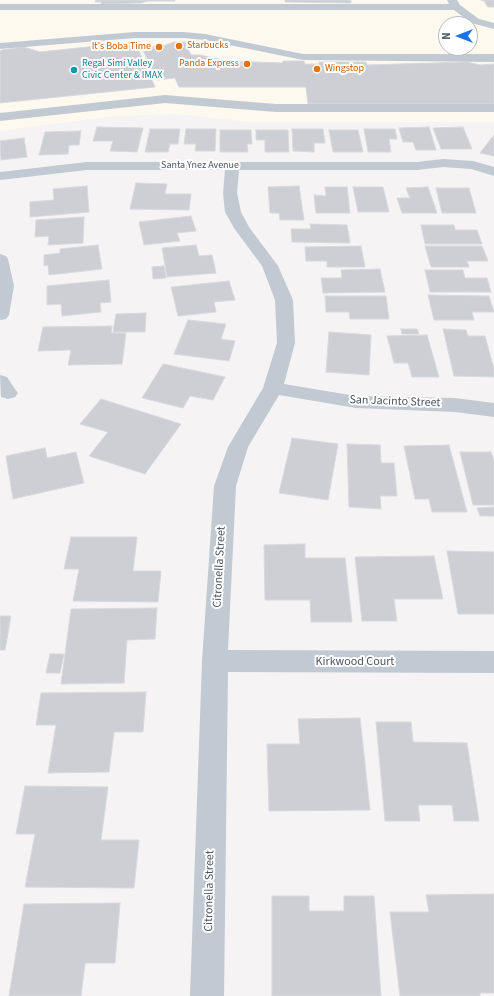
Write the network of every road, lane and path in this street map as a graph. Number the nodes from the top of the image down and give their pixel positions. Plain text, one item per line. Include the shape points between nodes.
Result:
1 (454, 4) edge
2 (0, 7) edge
3 (79, 19) dead end
4 (494, 26) edge
5 (88, 38) junction
6 (0, 46) edge
7 (494, 58) edge
8 (494, 108) edge
9 (0, 116) edge
10 (232, 166) junction
11 (494, 172) edge
12 (0, 176) edge
13 (0, 259) edge
14 (0, 315) edge
15 (273, 388) junction
16 (494, 410) edge
17 (215, 662) junction
18 (494, 662) edge
19 (207, 996) edge

1 - 2 street
1 - 4 street via 475,21
3 - 5 street
5 - 6 street
5 - 7 street via 135,34 184,35 206,37 303,57
8 - 9 street via 276,108 165,99
10 - 11 street, Santa Ynez Avenue via 401,166 458,163
10 - 12 street, Santa Ynez Avenue via 87,166
10 - 15 street, Citronella Street via 230,193 233,212 270,266 284,300 286,343
13 - 14 street via 5,286
15 - 16 street, San Jacinto Street via 356,402 455,404
15 - 17 street, Citronella Street via 238,447 225,486
17 - 18 street, Kirkwood Court
17 - 19 street, Citronella Street

